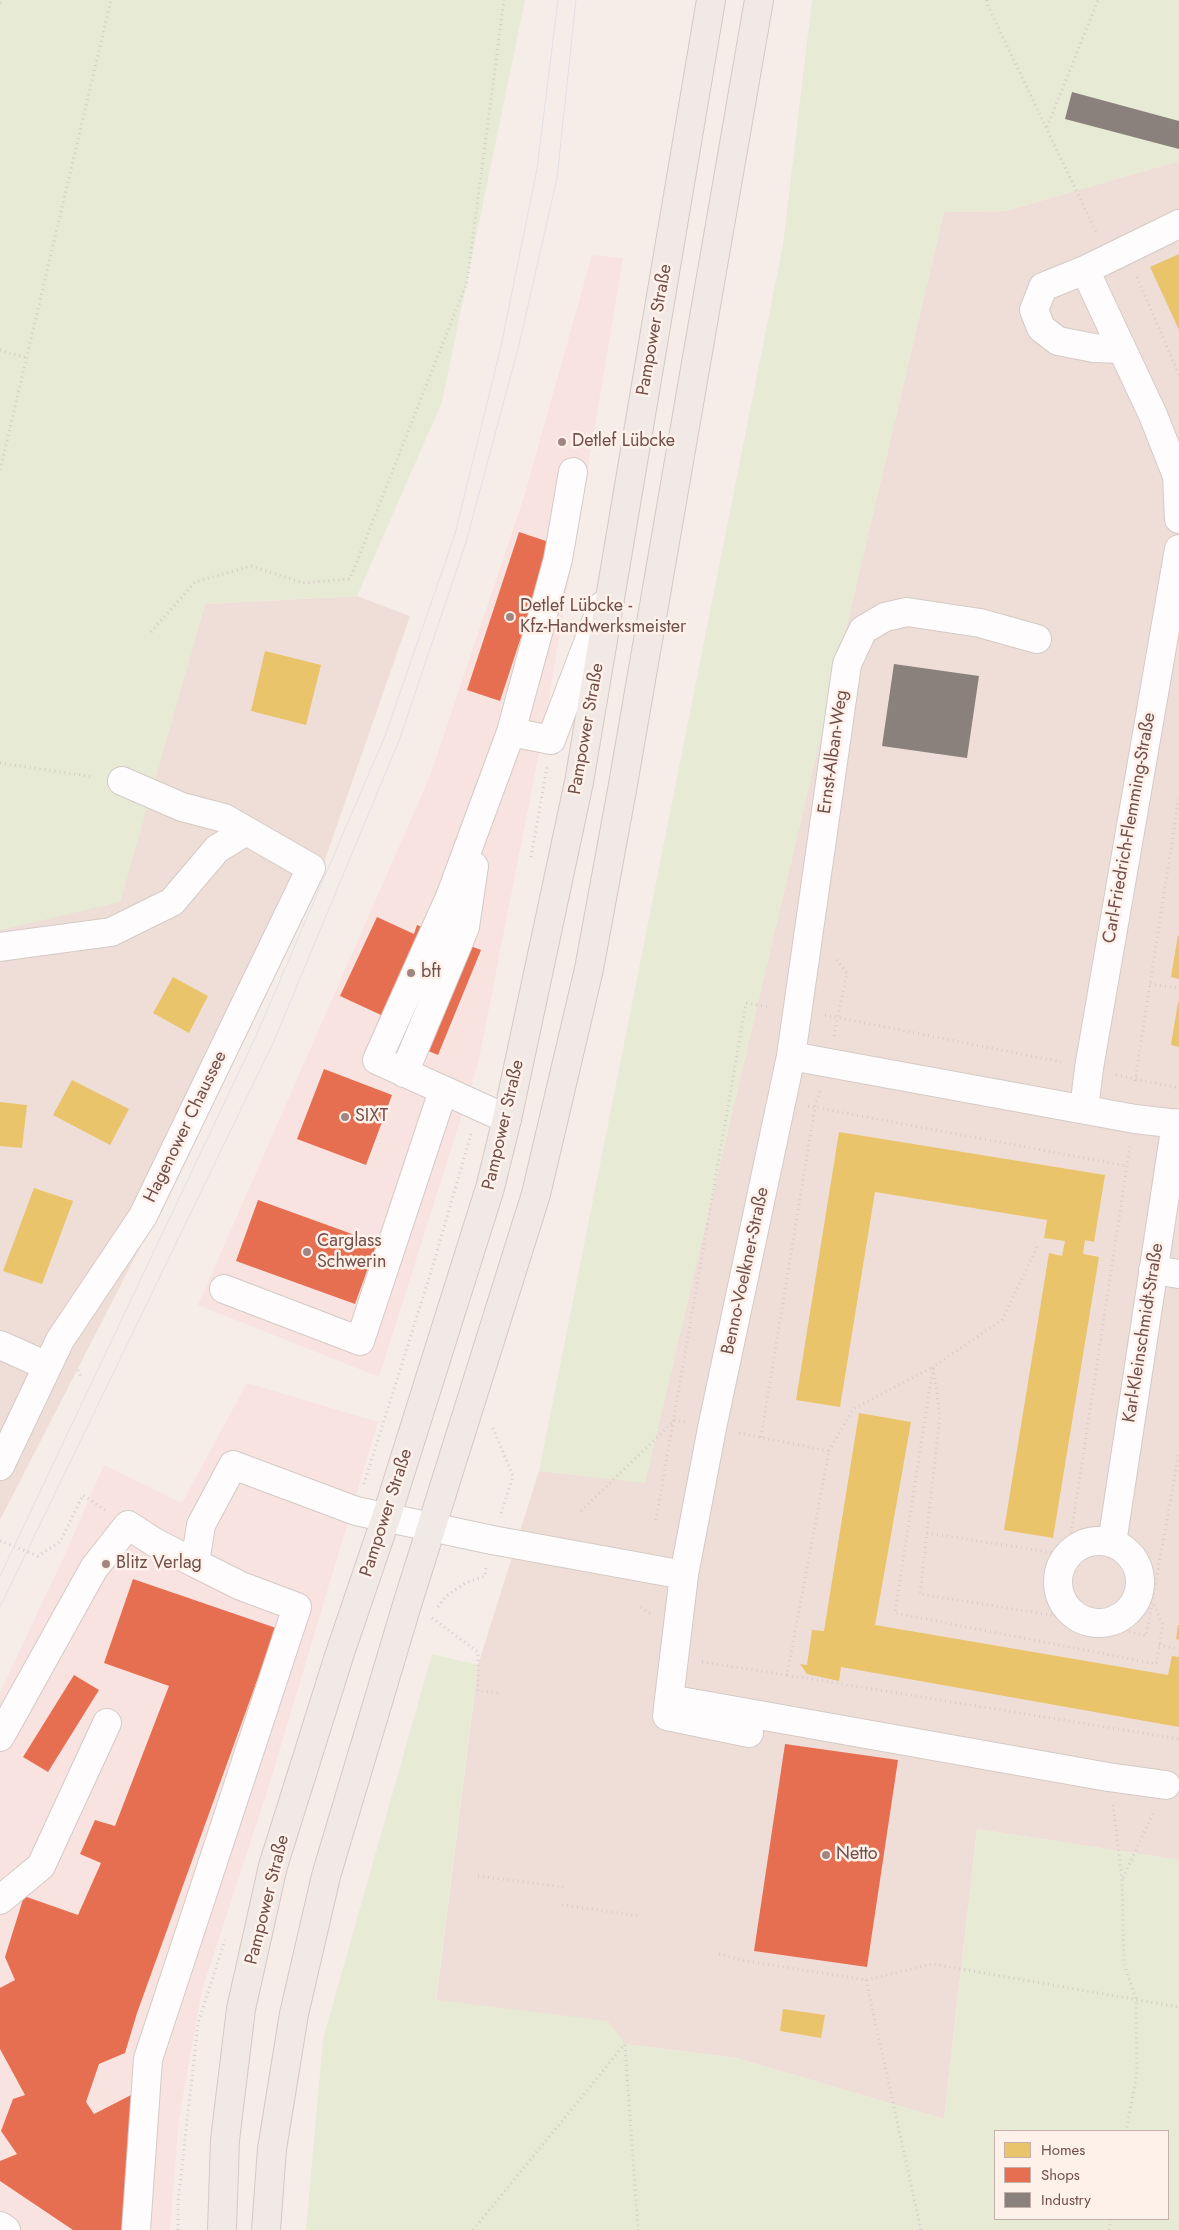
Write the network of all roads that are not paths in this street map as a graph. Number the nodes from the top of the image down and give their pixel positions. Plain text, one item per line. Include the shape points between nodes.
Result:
1 (711, 0) edge
2 (759, 0) edge
3 (1179, 224) edge
4 (1106, 260) junction
5 (1122, 349) junction
6 (573, 472) dead end
7 (1179, 519) edge
8 (1179, 548) edge
9 (614, 574) junction
10 (1037, 639) dead end
11 (511, 732) junction
12 (122, 782) road end
13 (235, 824) junction
14 (0, 947) edge
15 (791, 1056) junction
16 (442, 1091) junction
17 (1084, 1109) junction
18 (507, 1119) junction
19 (1178, 1123) edge
20 (1166, 1272) edge
21 (224, 1290) dead end
22 (0, 1345) edge
23 (47, 1366) junction
24 (0, 1466) edge
25 (386, 1518) junction
26 (431, 1527) junction
27 (1112, 1543) junction
28 (195, 1563) junction
29 (684, 1575) junction
30 (669, 1699) junction
31 (108, 1723) dead end
32 (749, 1733) dead end
33 (0, 1737) edge
34 (1166, 1785) road end
35 (0, 1900) edge
36 (0, 2226) edge
37 (6, 2230) edge
38 (136, 2230) edge
39 (222, 2230) edge
40 (266, 2230) edge

1 - 9 main road, Pampower Straße
2 - 26 main road via 589,969 536,1194
3 - 4 street
4 - 5 street
4 - 5 street via 1043,286 1034,310 1041,328 1058,342
5 - 7 street via 1177,476
6 - 11 street via 558,559
8 - 17 street, Carl-Friedrich-Flemming-Straße
9 - 11 street via 551,740
9 - 18 main road, Pampower Straße via 579,782
10 - 15 street, Ernst-Alban-Weg via 980,624 907,612 885,617 863,630 847,664
11 - 16 street via 450,897 377,1060
12 - 13 street via 182,807
13 - 14 street via 172,902 111,932
13 - 23 street, Hagenower Chaussee via 311,868 143,1216 60,1340
15 - 17 street
15 - 29 street, Benno-Voelkner-Straße
16 - 18 street
16 - 21 street via 360,1341
17 - 19 street via 1134,1119
18 - 25 main road, Pampower Straße via 490,1188
19 - 20 street, Karl-Kleinschmidt-Straße
20 - 27 street, Karl-Kleinschmidt-Straße
22 - 23 street
23 - 24 street, Hagenower Chaussee
25 - 26 street
25 - 28 street via 356,1511 233,1465 201,1525
25 - 39 main road, Pampower Straße via 339,1656 271,1876 241,2009 225,2140
26 - 29 street
26 - 40 main road via 326,1876 294,2014 272,2149
27 - 27 street via 1124,1549 1139,1570 1138,1597 1131,1608 1108,1622 1083,1619 1064,1603 1058,1579 1061,1566 1068,1555 1088,1542
28 - 33 street via 128,1525 94,1568
28 - 38 street via 241,1586 297,1607 148,2059
29 - 30 street, Benno-Voelkner-Straße
30 - 32 street via 667,1716
30 - 34 street
31 - 35 street via 41,1866
36 - 37 street

